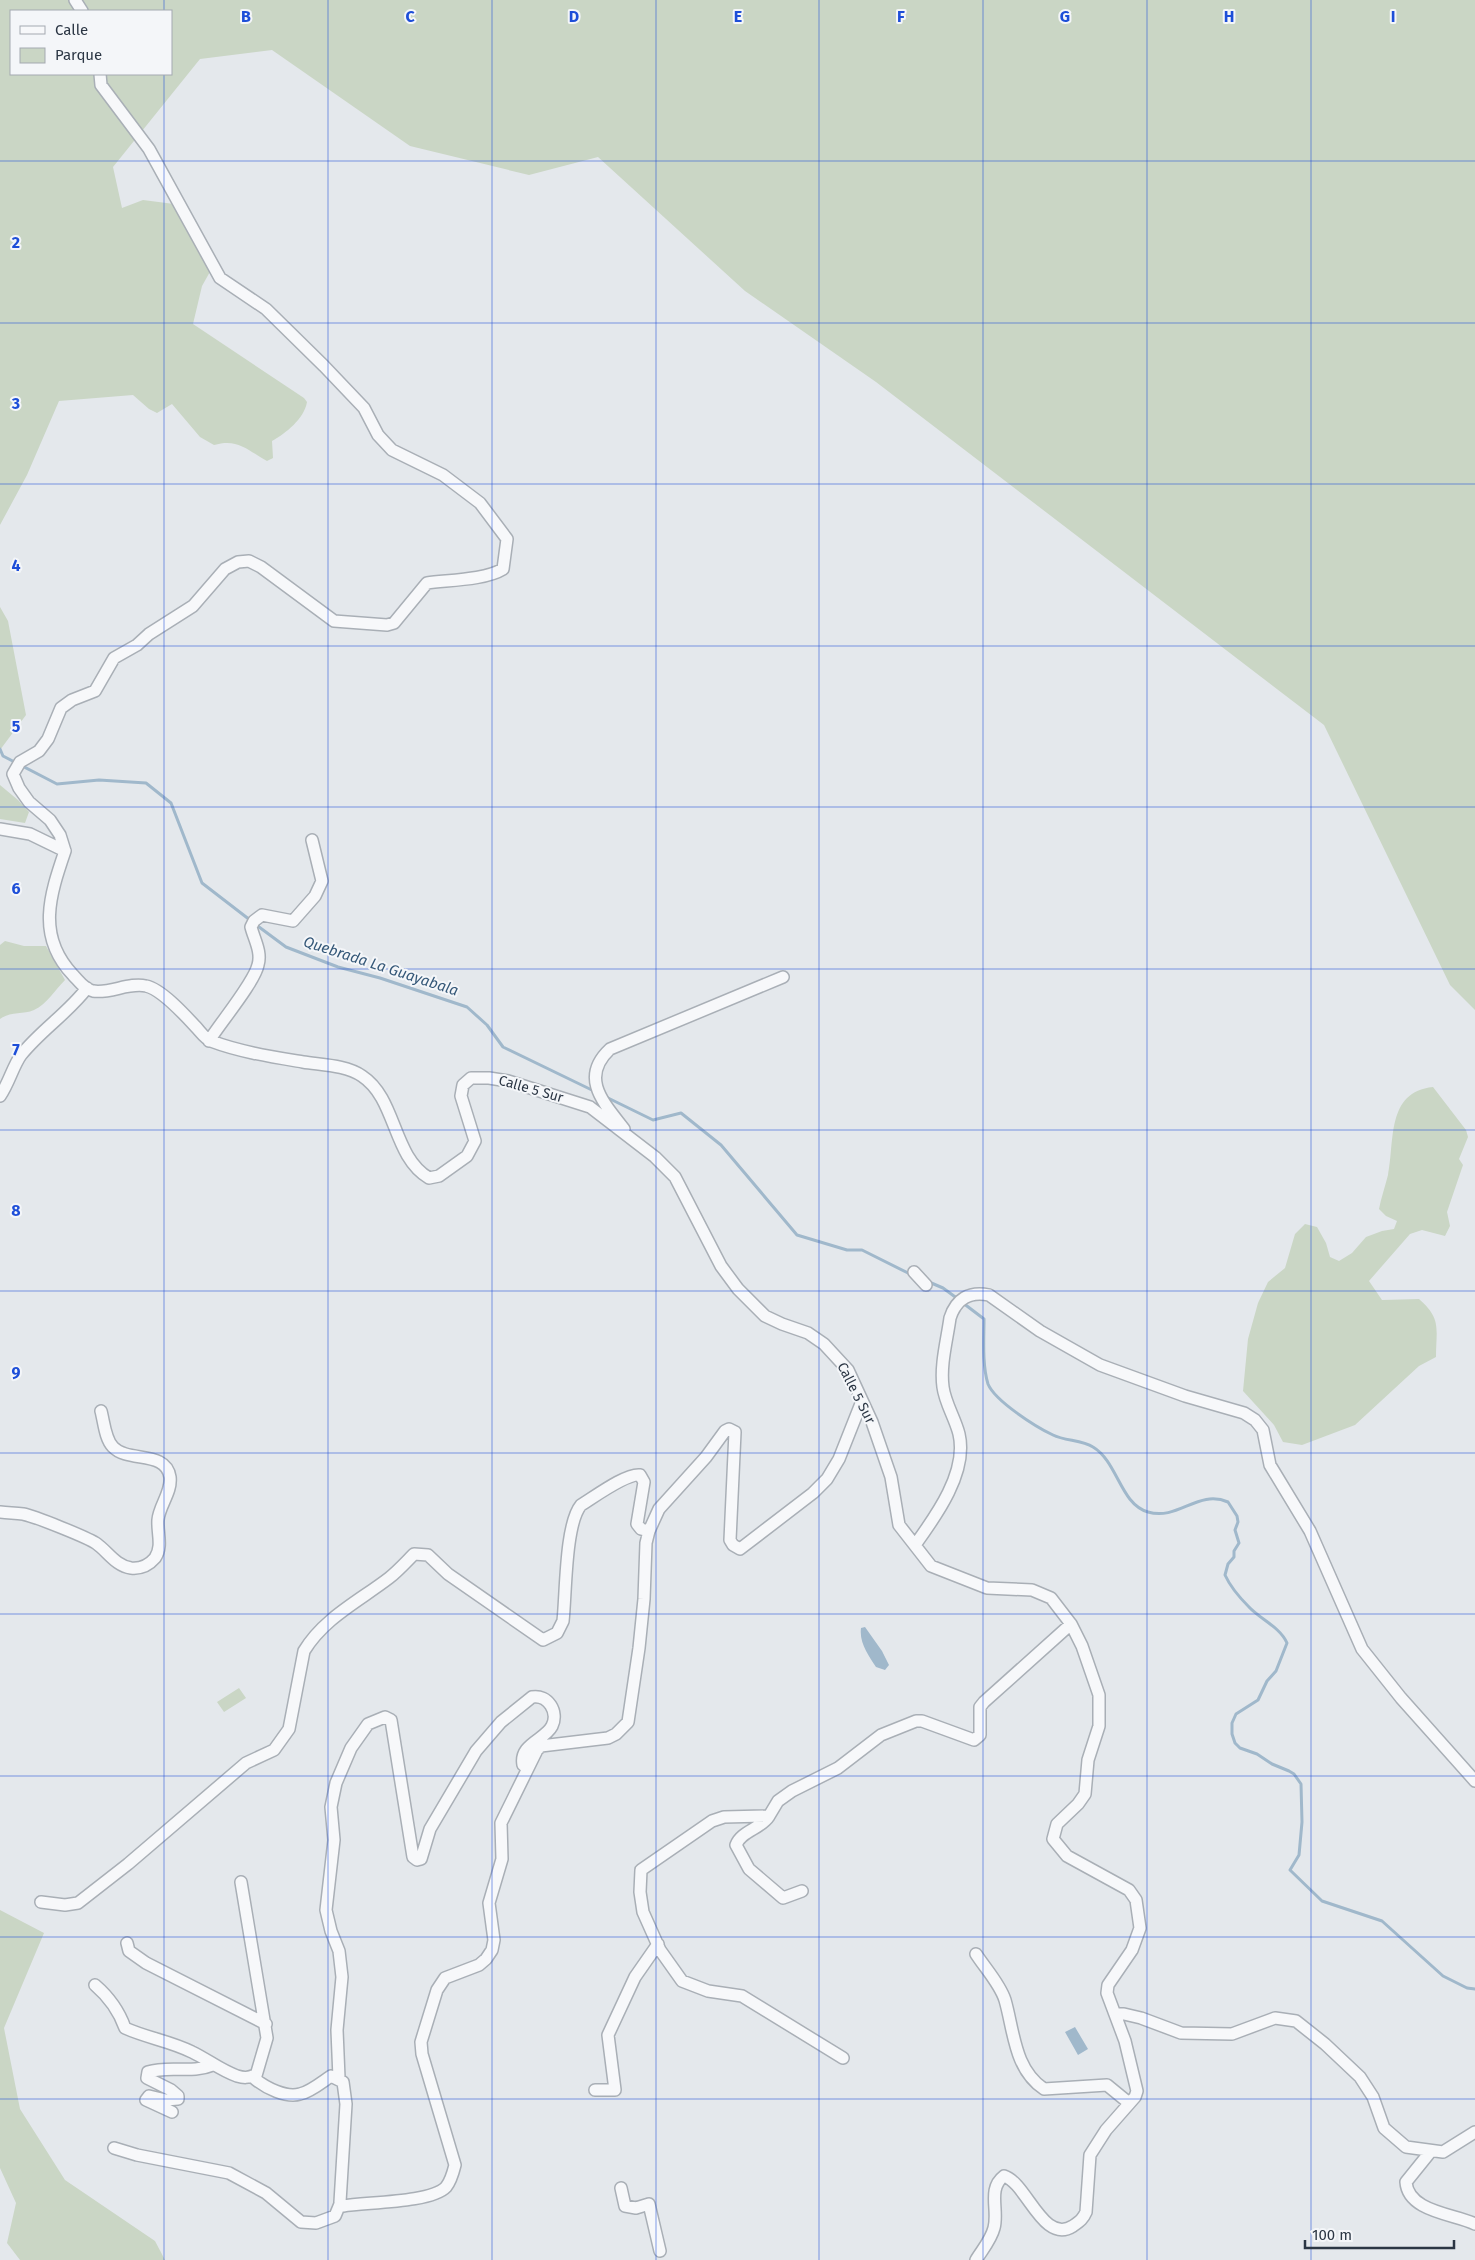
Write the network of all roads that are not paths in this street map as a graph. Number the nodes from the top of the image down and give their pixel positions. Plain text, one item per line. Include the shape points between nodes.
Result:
1 (100, 75) edge
2 (0, 829) edge
3 (312, 840) dead end
4 (65, 851) junction
5 (782, 977) dead end
6 (87, 988) junction
7 (209, 1040) junction
8 (0, 1096) edge
9 (629, 1135) junction
10 (914, 1272) dead end
11 (926, 1285) dead end
12 (862, 1400) junction
13 (101, 1411) dead end
14 (0, 1512) edge
15 (649, 1531) junction
16 (914, 1545) junction
17 (1070, 1624) junction
18 (527, 1767) junction
19 (1475, 1781) edge
20 (769, 1816) junction
21 (241, 1882) dead end
22 (802, 1891) dead end
23 (41, 1902) dead end
24 (127, 1944) dead end
25 (658, 1944) junction
26 (976, 1954) dead end
27 (95, 1985) dead end
28 (1115, 2014) junction
29 (266, 2024) junction
30 (843, 2058) dead end
31 (213, 2065) junction
32 (255, 2075) junction
33 (339, 2078) junction
34 (595, 2090) dead end
35 (1129, 2102) junction
36 (172, 2112) dead end
37 (1475, 2132) edge
38 (114, 2148) dead end
39 (1431, 2151) junction
40 (621, 2188) dead end
41 (340, 2204) junction
42 (1475, 2224) edge
43 (660, 2251) dead end
44 (976, 2260) edge

1 - 4 street via 100,85 149,149 220,278 266,309 324,366 364,408 378,435 392,450 443,475 480,503 507,540 503,568 477,576 427,583 394,623 388,625 334,621 262,567 249,561 238,562 225,569 192,606 114,658 95,691 61,708 48,739 39,751 18,765 13,774 19,788 29,802 50,820 60,834
2 - 4 street via 30,834
3 - 7 street via 322,876 320,888 293,921 262,916 253,924 258,965
4 - 6 street via 49,902 48,924 53,943 66,968
5 - 9 street via 610,1049 597,1065 595,1087
6 - 7 street via 95,991 150,987
6 - 8 street via 75,1004 19,1057
7 - 9 street, Calle 5 Sur via 265,1056 361,1074 374,1086 402,1145 420,1172 429,1178 439,1176 467,1156 475,1141 461,1096 463,1085 471,1078 508,1081 590,1107
9 - 12 street, Calle 5 Sur via 675,1177 721,1266 738,1289 765,1316 808,1333 824,1344 848,1370
10 - 11 street
12 - 15 street via 839,1459 827,1479 740,1549 730,1540 735,1432 729,1429 659,1509
12 - 16 street, Calle 5 Sur via 891,1477 899,1525
13 - 14 street via 113,1447 122,1454 158,1460 170,1477 158,1520 160,1542 155,1557 147,1566 131,1568 114,1560 92,1541 25,1514
15 - 18 street via 639,1648 628,1722 612,1737 541,1746
15 - 23 street via 641,1530 638,1524 644,1482 640,1475 626,1478 576,1510 571,1530 563,1621 557,1634 543,1640 448,1574 428,1555 414,1554 390,1577 331,1619 310,1641 304,1651 289,1729 274,1750 246,1763 78,1903
16 - 17 street, Calle 5 Sur via 931,1566 970,1582 986,1588 1032,1590 1047,1596
16 - 19 street via 938,1513 961,1452 942,1376 950,1318 960,1300 980,1293 989,1295 1040,1331 1100,1365 1185,1396 1244,1413 1255,1420 1263,1430 1270,1465 1310,1531 1362,1648 1401,1698
17 - 20 street via 984,1702 980,1707 978,1739 916,1721 881,1736 838,1768 792,1791 778,1801
17 - 28 street, Calle 5 Sur via 1082,1646 1099,1695 1098,1726 1088,1760 1085,1794 1057,1824 1053,1839 1067,1856 1129,1890 1136,1900 1140,1928 1132,1950 1108,1985 1107,1993
18 - 33 street via 523,1765 523,1756 530,1745 552,1727 554,1719 551,1704 538,1696 532,1697 501,1722 476,1752 430,1829 421,1859 417,1860 413,1857 391,1720 385,1717 368,1724 351,1748 336,1782 331,1807 334,1840 326,1910 339,1950 342,1977 337,2030
18 - 41 street via 501,1823 502,1859 489,1903 494,1940 492,1950 479,1965 445,1978 437,1990 421,2042 455,2165 453,2175 440,2191 414,2199
20 - 22 street via 766,1822 741,1837 736,1845 749,1869 781,1898
20 - 25 street via 724,1817 712,1821 643,1867 640,1892 643,1912
21 - 29 street
24 - 29 street via 129,1951 146,1963
25 - 30 street via 682,1981 708,1991 742,1996
25 - 34 street via 635,1977 608,2035 615,2090
26 - 35 street via 1004,1998 1017,2054 1033,2080 1044,2089 1107,2085
27 - 31 street via 121,2016 125,2028 194,2052
28 - 35 street via 1137,2091
28 - 39 street via 1141,2018 1181,2033 1232,2034 1275,2018 1296,2021 1360,2077 1373,2097 1384,2128 1406,2147
29 - 32 street via 267,2038
31 - 32 street via 238,2076 248,2078
31 - 36 street via 202,2070 157,2069 148,2072 147,2078 178,2099 148,2096 146,2100
32 - 33 street via 263,2086 296,2095 331,2076
33 - 41 street via 346,2096
35 - 44 street via 1090,2155 1086,2212 1082,2220 1069,2228 1057,2229 1047,2223 1013,2180 1004,2176 997,2181 994,2190 995,2226 992,2235
37 - 39 street via 1444,2152
38 - 41 street via 228,2173 266,2194 301,2222 316,2224 334,2216
39 - 42 street via 1406,2182 1406,2189 1415,2200 1441,2215
40 - 43 street via 626,2206 636,2208 649,2204

